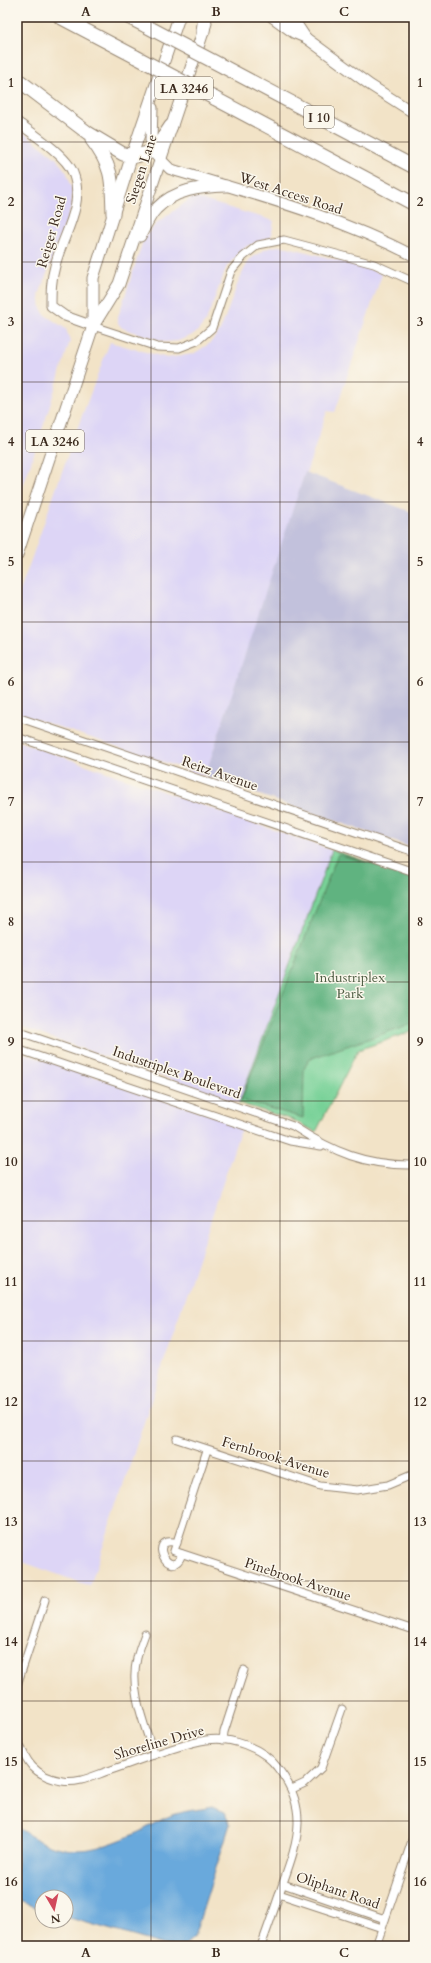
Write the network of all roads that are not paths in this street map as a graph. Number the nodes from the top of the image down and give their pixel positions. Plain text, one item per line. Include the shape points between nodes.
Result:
1 (60, 17) edge
2 (128, 17) edge
3 (179, 17) edge
4 (207, 17) edge
5 (272, 17) edge
6 (286, 17) edge
7 (203, 31) joint
8 (306, 38) junction
9 (17, 79) edge
10 (153, 95) junction
11 (414, 113) edge
12 (17, 122) edge
13 (171, 126) joint
14 (88, 133) junction
15 (157, 154) junction
16 (132, 155) junction
17 (414, 167) edge
18 (358, 174) junction
19 (226, 186) junction
20 (414, 204) edge
21 (414, 212) edge
22 (113, 214) junction
23 (130, 252) junction
24 (414, 256) edge
25 (414, 282) edge
26 (93, 326) junction
27 (17, 555) edge
28 (17, 717) edge
29 (17, 736) edge
30 (414, 852) edge
31 (414, 872) edge
32 (17, 1031) edge
33 (17, 1049) edge
34 (324, 1146) junction
35 (414, 1165) edge
36 (177, 1439) dead end
37 (206, 1450) junction
38 (414, 1474) edge
39 (177, 1543) junction
40 (182, 1554) junction
41 (44, 1600) dead end
42 (414, 1630) edge
43 (145, 1634) dead end
44 (244, 1670) dead end
45 (17, 1685) edge
46 (342, 1709) dead end
47 (17, 1738) edge
48 (223, 1740) junction
49 (154, 1755) junction
50 (292, 1789) junction
51 (414, 1835) edge
52 (283, 1884) junction
53 (279, 1894) junction
54 (385, 1920) junction
55 (382, 1928) junction
56 (261, 1946) edge
57 (376, 1946) edge

1 - 18 highway, I 10, bridge
2 - 17 highway, I 10, bridge
3 - 10 main road, Siegen Lane / LA 3246
4 - 7 highway
5 - 8 main road via 294,33
6 - 8 main road via 298,26
7 - 13 main road, Siegen Lane / LA 3246
8 - 11 main road via 370,85
9 - 14 highway
10 - 15 main road via 151,140
10 - 16 main road, Siegen Lane / LA 3246
12 - 26 street, Reiger Road via 60,155 73,172 77,193 74,213 55,266 50,287 51,306 65,316
13 - 15 highway
14 - 16 highway via 118,152
14 - 22 highway via 110,170
15 - 16 highway
15 - 19 main road, West Access Road via 170,169
15 - 23 main road, Siegen Lane / LA 3246
16 - 22 main road, Siegen Lane / LA 3246
18 - 20 highway, I 10
18 - 21 highway
19 - 23 main road via 198,187 166,201 156,209
19 - 24 main road, West Access Road via 311,212 385,241
22 - 26 main road, Siegen Lane / LA 3246 via 93,278
23 - 26 main road, Siegen Lane / LA 3246 via 119,284
25 - 26 street via 374,264 284,240 258,245 231,271 212,328 197,342 179,348 157,348
26 - 27 main road, Siegen Lane / LA 3246
28 - 30 street, Reitz Avenue
29 - 31 street
32 - 34 street, Industriplex Boulevard via 293,1126
33 - 34 street, Industriplex Boulevard via 290,1141
34 - 35 street, Industriplex Boulevard via 380,1164
36 - 37 street, Fernbrook Avenue
37 - 38 street, Fernbrook Avenue via 320,1486 357,1490 388,1485
37 - 39 street
39 - 40 street, Pinebrook Avenue via 174,1551
39 - 40 street via 164,1544 162,1557 172,1562 179,1559
40 - 42 street, Pinebrook Avenue
41 - 45 street
43 - 49 street via 137,1658 136,1695
44 - 48 street
46 - 50 street via 321,1768 305,1783
47 - 49 street, Shoreline Drive via 25,1759 32,1768 45,1776 62,1781 80,1781
48 - 49 street, Shoreline Drive via 207,1740
48 - 50 street, Shoreline Drive via 252,1748 264,1755 276,1764
50 - 52 street, Shoreline Drive via 299,1816 298,1832
51 - 54 street
52 - 53 street, Shoreline Drive
52 - 54 street, Oliphant Road
53 - 55 street, Oliphant Road
53 - 56 street, Shoreline Drive
54 - 55 street
55 - 57 street

